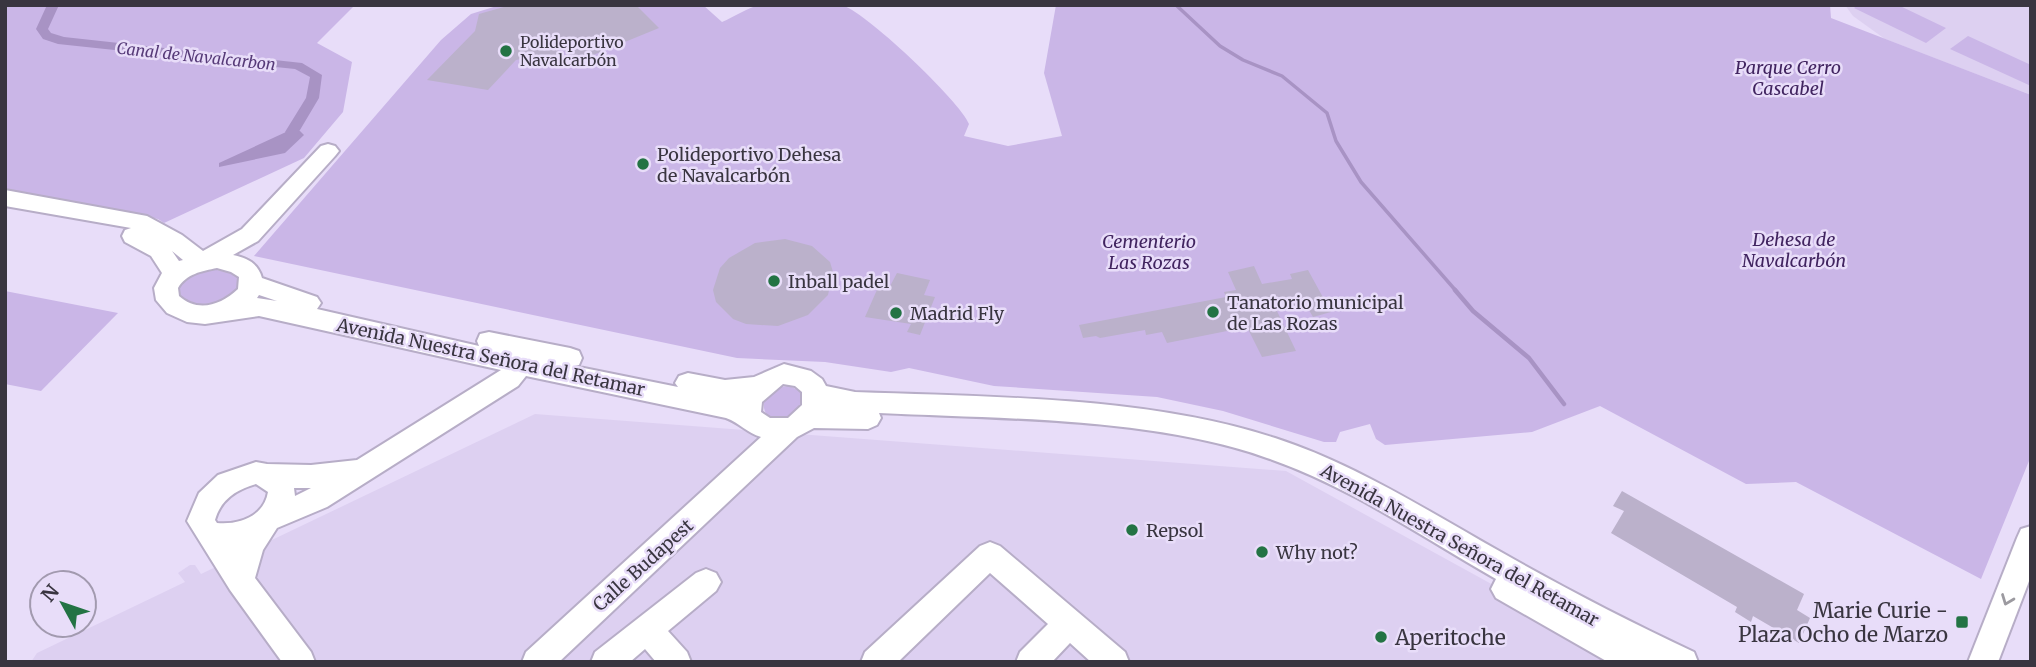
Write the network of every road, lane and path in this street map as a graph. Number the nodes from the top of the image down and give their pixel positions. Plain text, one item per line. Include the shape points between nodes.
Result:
1 (328, 151) dead end
2 (5, 198) edge
3 (5, 210) edge
4 (250, 235) junction
5 (203, 262) junction
6 (175, 274) junction
7 (249, 275) junction
8 (229, 310) junction
9 (520, 365) junction
10 (756, 387) junction
11 (805, 413) junction
12 (755, 421) junction
13 (748, 466) junction
14 (365, 468) junction
15 (270, 475) junction
16 (266, 521) junction
17 (209, 534) junction
18 (2031, 538) edge
19 (240, 581) junction
20 (706, 582) dead end
21 (1069, 624) junction
22 (647, 629) junction
23 (298, 661) edge
24 (537, 662) edge
25 (606, 662) edge
26 (676, 662) edge
27 (876, 662) edge
28 (1031, 662) edge
29 (1114, 662) edge
30 (1638, 662) edge
31 (1683, 662) edge
32 (1983, 662) edge

1 - 4 street
2 - 5 street via 139,222
3 - 6 street via 126,233 159,250
4 - 5 street
4 - 7 street
5 - 6 street
5 - 7 street via 232,262
6 - 8 street via 166,295 172,305 194,315
7 - 8 street via 251,292
7 - 10 street, Avenida Nuestra Señora del Retamar via 300,301 724,390
8 - 9 street, Avenida Nuestra Señora del Retamar via 260,307 288,312
9 - 12 street, Avenida Nuestra Señora del Retamar via 727,408
9 - 14 street via 509,379
10 - 11 street via 774,376 794,375 810,382
10 - 12 street via 748,406
11 - 12 street via 778,430
11 - 13 street, Calle Budapest
11 - 30 street, Avenida Nuestra Señora del Retamar via 1138,433 1223,449 1317,481
11 - 31 street, Avenida Nuestra Señora del Retamar via 855,402 1140,417 1215,431 1273,448 1367,489 1540,589
12 - 13 street
13 - 24 street, Calle Budapest
14 - 15 street via 311,477
14 - 16 street via 317,499
15 - 16 street via 280,482 282,493 278,508
15 - 17 street via 237,477 219,488 205,504 201,521
16 - 17 street via 247,533
16 - 19 street via 250,545
17 - 19 street
18 -> 32 street
19 - 23 street
20 - 22 street
21 - 27 street via 990,555
21 - 28 street
21 - 29 street
22 - 25 street
22 - 26 street

